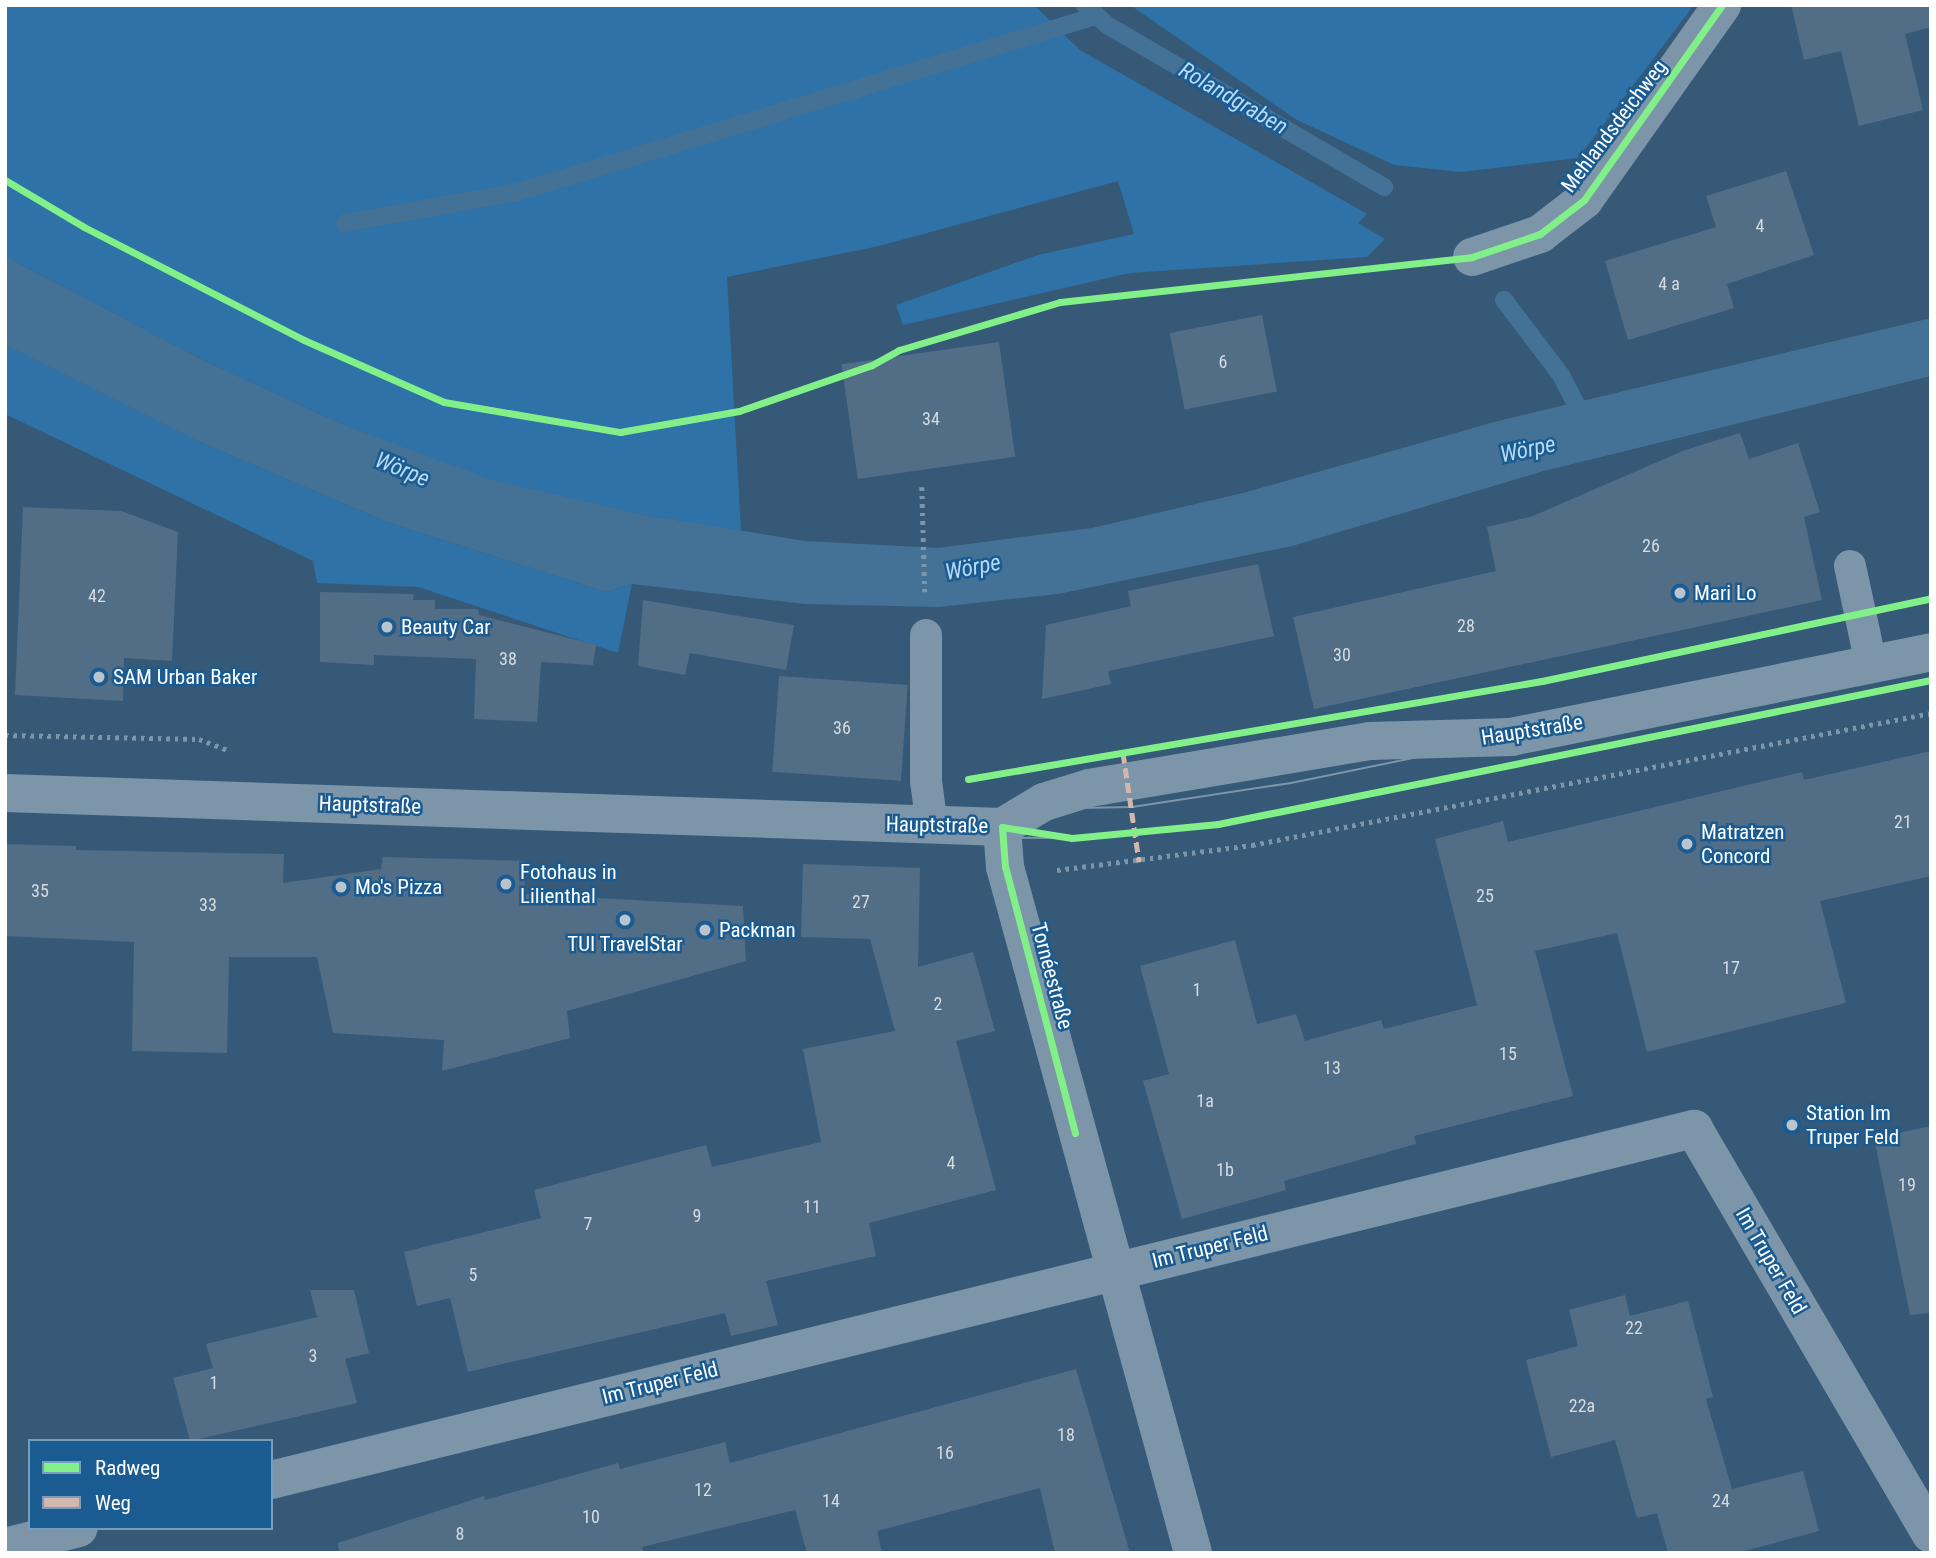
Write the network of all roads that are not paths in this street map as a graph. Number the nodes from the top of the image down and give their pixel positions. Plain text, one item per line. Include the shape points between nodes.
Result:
1 (1723, 5) edge
2 (1472, 257) dead end
3 (1850, 566) dead end
4 (926, 635) road end
5 (1931, 652) edge
6 (1871, 664) junction
7 (5, 793) edge
8 (932, 826) junction
9 (1002, 827) junction
10 (1114, 1271) junction
11 (273, 1480) edge
12 (71, 1530) edge
13 (1931, 1534) edge
14 (5, 1547) edge
15 (1193, 1553) edge

1 - 2 street, Mehlandsdeichweg via 1584,200 1540,234
3 - 6 lane
4 - 8 lane via 926,781
5 - 6 street, Hauptstraße
6 - 9 street, Hauptstraße via 1511,737 1370,741 1089,788 1044,802
7 - 8 street, Hauptstraße
8 - 9 street, Hauptstraße
9 - 10 street, Tornéestraße via 1004,867
10 - 11 street, Im Truper Feld
10 - 13 street, Im Truper Feld via 1694,1129
10 - 15 street, Tornéestraße
12 - 14 street

